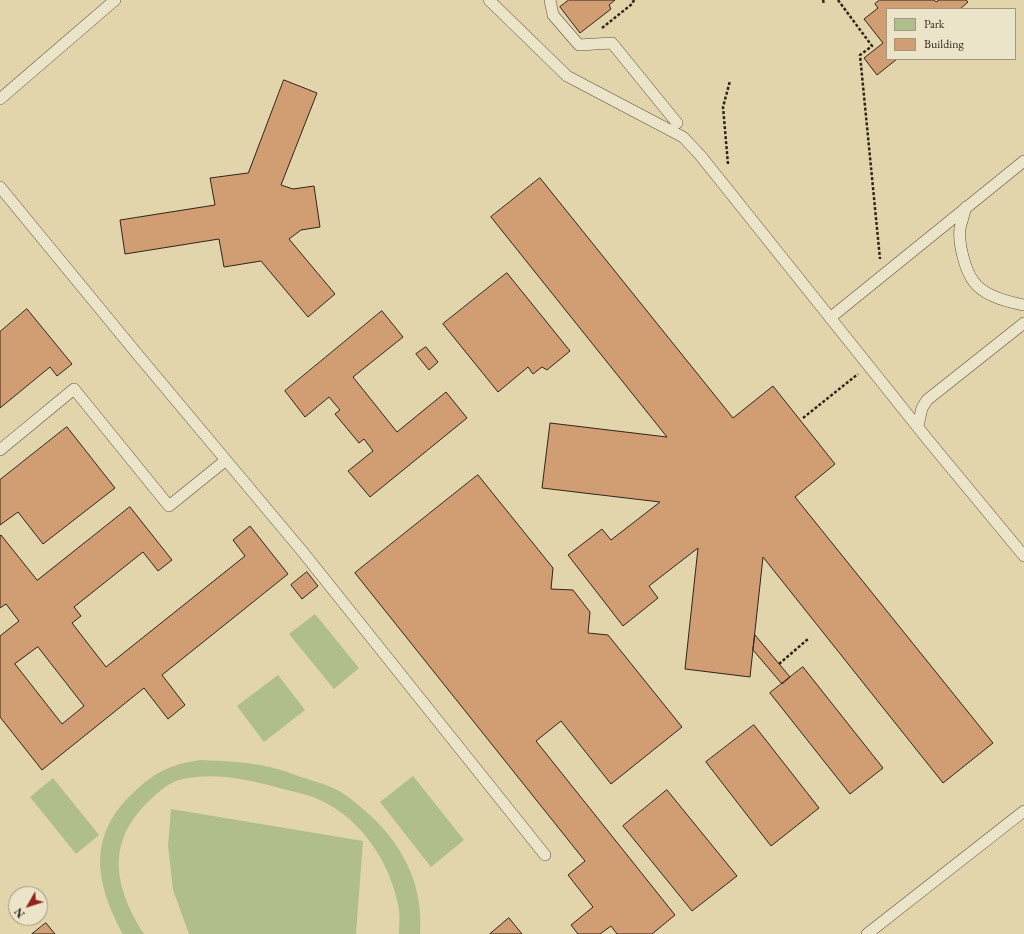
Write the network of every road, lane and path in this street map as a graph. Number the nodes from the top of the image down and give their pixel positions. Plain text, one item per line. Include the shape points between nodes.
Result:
1 (115, 0) edge
2 (489, 0) edge
3 (550, 0) edge
4 (634, 0) edge
5 (823, 0) edge
6 (838, 0) edge
7 (824, 4) dead end
8 (579, 45) junction
9 (730, 81) dead end
10 (0, 99) edge
11 (677, 123) dead end
12 (1024, 161) edge
13 (0, 186) edge
14 (730, 192) junction
15 (966, 207) junction
16 (881, 276) junction
17 (1024, 306) edge
18 (830, 318) junction
19 (1024, 323) edge
20 (868, 366) junction
21 (803, 418) dead end
22 (918, 426) junction
23 (0, 450) edge
24 (226, 460) junction
25 (1024, 556) edge
26 (808, 639) dead end
27 (779, 664) dead end
28 (1024, 811) edge
29 (545, 855) dead end
30 (867, 934) edge

1 - 10 lane
2 - 14 lane via 567,76 683,137
3 - 8 lane via 553,15
4 - 8 path
5 - 7 path
6 - 16 path via 872,46 860,55
8 - 11 lane via 612,43
9 - 14 path via 723,107
12 - 15 lane
13 - 24 lane
14 - 18 lane
15 - 16 lane
15 - 17 lane via 960,229 961,245 974,282 998,298
16 - 18 lane
18 - 20 lane
19 - 22 lane via 926,400
20 - 21 path
20 - 22 lane
22 - 25 lane
23 - 24 lane via 74,389 169,506
24 - 29 lane
26 - 27 path
28 - 30 lane

